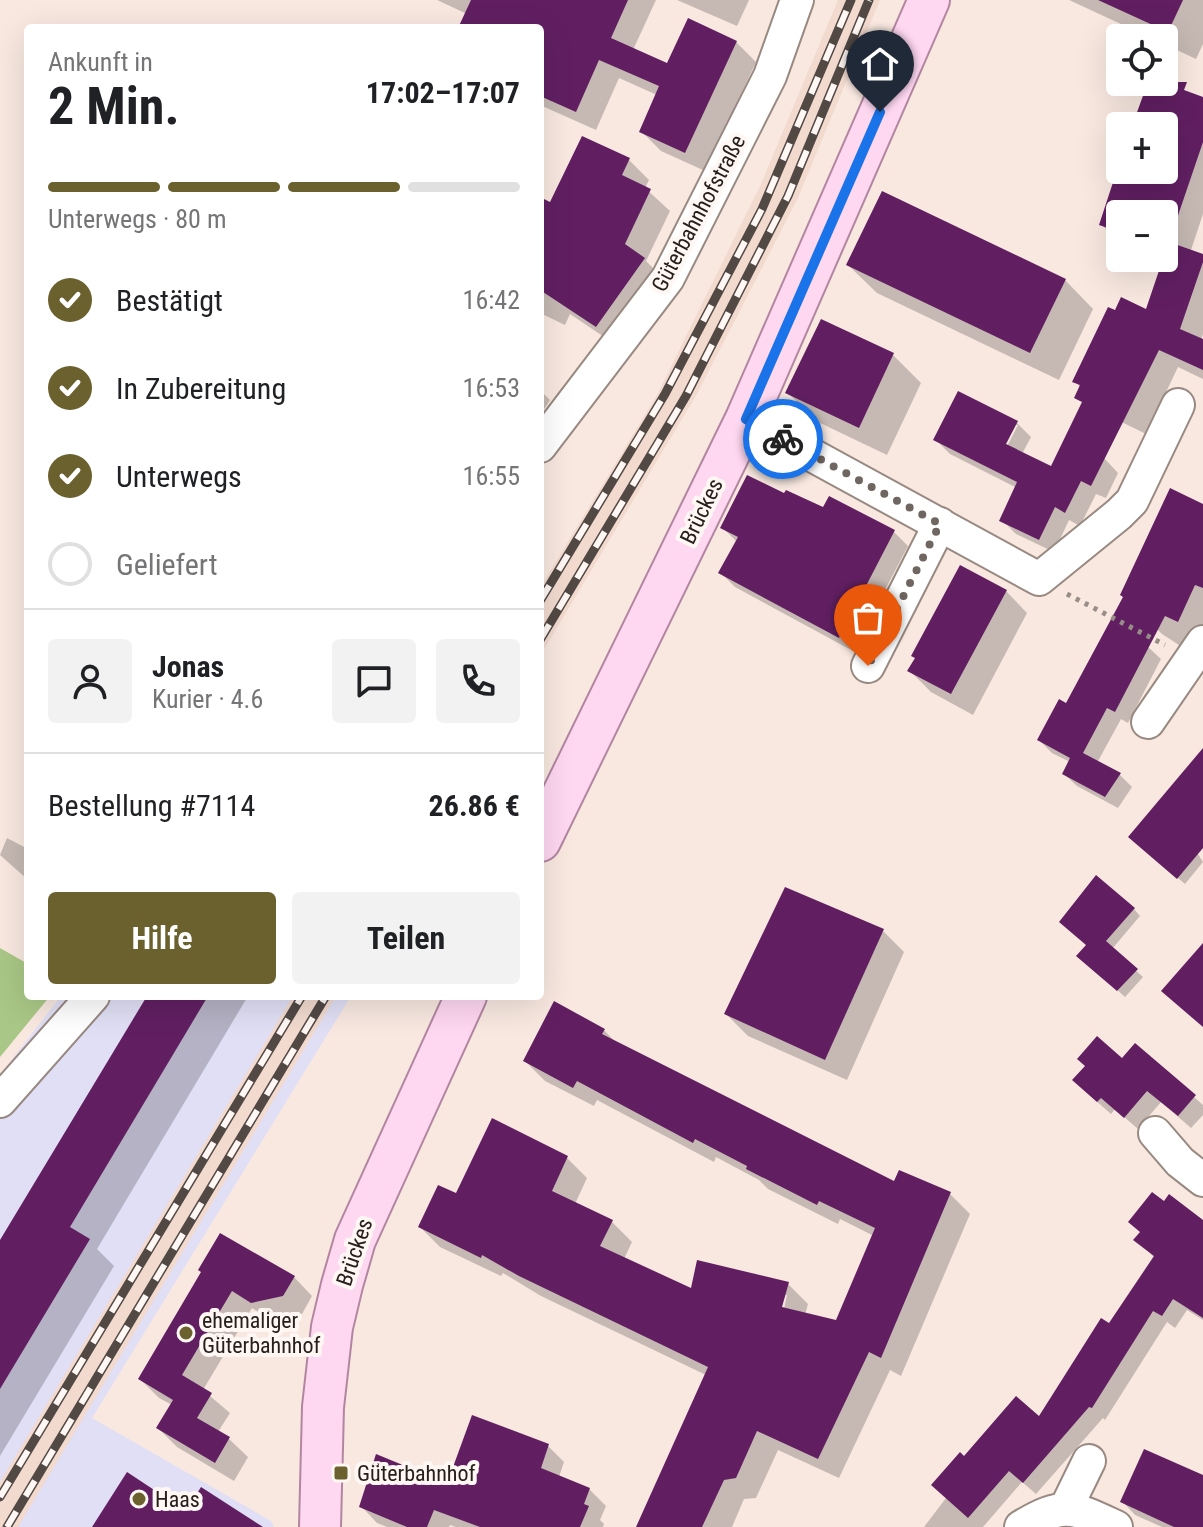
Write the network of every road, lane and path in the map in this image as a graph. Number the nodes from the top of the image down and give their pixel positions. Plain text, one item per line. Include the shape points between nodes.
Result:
1 (797, 0) edge
2 (929, 0) edge
3 (1178, 405) dead end
4 (746, 419) junction
5 (544, 441) edge
6 (940, 524) junction
7 (1039, 579) junction
8 (1199, 656) edge
9 (868, 666) dead end
10 (1148, 722) dead end
11 (544, 833) edge
12 (89, 1000) edge
13 (464, 1000) edge
14 (0, 1101) edge
15 (1155, 1133) dead end
16 (1203, 1180) edge
17 (1089, 1461) dead end
18 (1066, 1508) junction
19 (320, 1527) edge
20 (1021, 1527) edge
21 (1116, 1527) edge

1 - 5 street, Güterbahnhofstraße via 770,76 668,278
2 - 4 main road, Brückes
3 - 7 street via 1132,501
4 - 6 street
4 - 11 main road, Brückes
6 - 7 street
6 - 9 street
7 - 8 path
8 - 10 street
12 - 14 street
13 - 19 main road, Brückes via 355,1240 342,1285 323,1407
15 - 16 street
17 - 18 street
18 - 20 street
18 - 21 street

